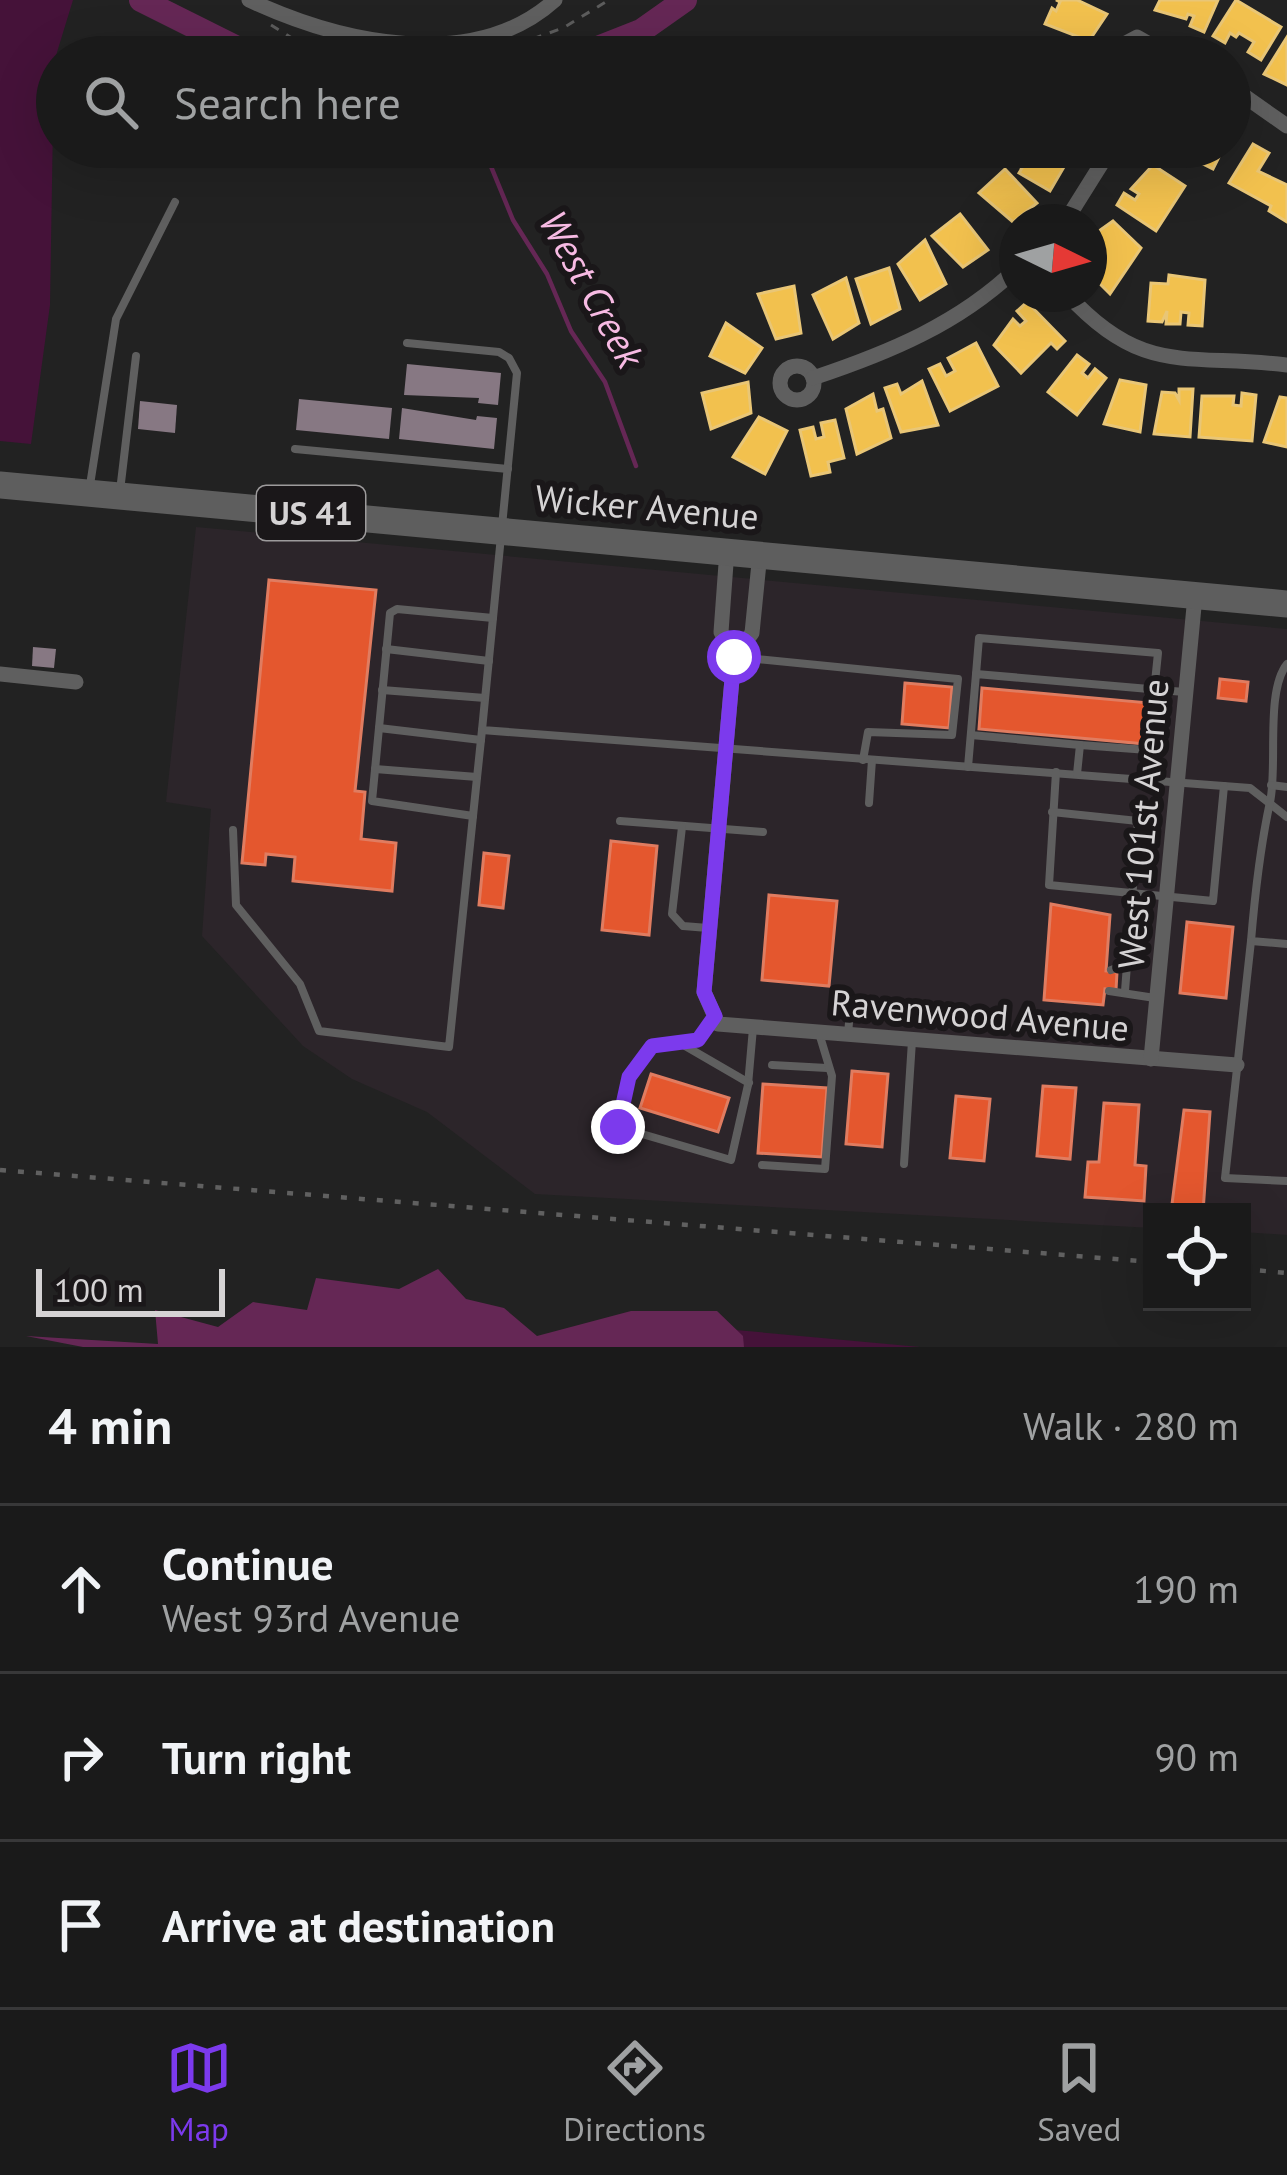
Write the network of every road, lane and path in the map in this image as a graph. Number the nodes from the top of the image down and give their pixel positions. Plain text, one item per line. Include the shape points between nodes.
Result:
1 (249, 0) edge
2 (555, 0) edge
3 (609, 0) edge
4 (268, 9) junction
5 (286, 36) edge
6 (353, 36) edge
7 (467, 36) edge
8 (541, 36) edge
9 (1251, 101) edge
10 (1287, 126) edge
11 (1099, 168) edge
12 (175, 202) dead end
13 (1076, 204) edge
14 (999, 282) edge
15 (1085, 312) edge
16 (407, 344) dead end
17 (136, 356) dead end
18 (1287, 365) edge
19 (813, 378) dead end
20 (295, 449) dead end
21 (508, 469) junction
22 (0, 485) edge
23 (89, 493) junction
24 (119, 496) junction
25 (502, 530) junction
26 (727, 550) junction
27 (760, 553) junction
28 (1195, 596) junction
29 (1287, 604) edge
30 (494, 617) junction
31 (386, 649) junction
32 (734, 657) junction
33 (489, 661) junction
34 (1287, 664) edge
35 (0, 674) edge
36 (976, 674) junction
37 (76, 682) dead end
38 (1154, 689) junction
39 (382, 690) junction
40 (1185, 692) junction
41 (485, 698) junction
42 (1287, 698) edge
43 (1278, 707) junction
44 (379, 728) junction
45 (482, 735) junction
46 (970, 735) junction
47 (1080, 745) junction
48 (725, 750) junction
49 (867, 760) junction
50 (968, 767) junction
51 (375, 769) junction
52 (1056, 772) junction
53 (1077, 774) junction
54 (477, 778) junction
55 (1177, 782) junction
56 (1271, 785) junction
57 (1224, 786) junction
58 (1287, 787) edge
59 (1270, 801) junction
60 (869, 803) dead end
61 (1052, 812) junction
62 (473, 816) junction
63 (1287, 817) edge
64 (620, 821) dead end
65 (682, 827) junction
66 (233, 830) dead end
67 (718, 830) junction
68 (763, 832) dead end
69 (1132, 891) junction
70 (1166, 895) junction
71 (710, 928) junction
72 (1251, 941) junction
73 (1287, 944) edge
74 (1127, 964) junction
75 (1111, 970) dead end
76 (1109, 991) dead end
77 (1125, 991) junction
78 (1156, 998) junction
79 (851, 1000) dead end
80 (716, 1020) junction
81 (753, 1026) junction
82 (819, 1032) junction
83 (848, 1034) junction
84 (912, 1039) junction
85 (679, 1043) junction
86 (1151, 1059) junction
87 (772, 1065) dead end
88 (1237, 1065) junction
89 (829, 1068) junction
90 (748, 1083) junction
91 (904, 1164) dead end
92 (762, 1165) dead end
93 (1287, 1180) edge

1 - 4 street
2 - 7 street via 513,27
3 - 8 path
4 - 5 path via 271,25
4 - 6 street
9 - 10 street
11 - 13 street
12 - 23 lane via 116,319
14 - 19 street via 945,323
15 - 18 street via 1111,338 1140,351
16 - 21 lane via 509,358 517,373
17 - 24 lane
20 - 21 lane
21 - 25 lane
22 - 23 highway, Wicker Avenue / US 41
23 - 24 highway, Wicker Avenue / US 41
24 - 25 highway, Wicker Avenue / US 41
25 - 26 highway, Wicker Avenue / US 41
25 - 30 lane
26 - 27 highway, Wicker Avenue / US 41
26 - 32 street via 721,632
27 - 28 highway, Wicker Avenue / US 41
27 - 32 street via 752,633
28 - 29 highway, Wicker Avenue / US 41
28 - 40 street, West 101st Avenue
30 - 31 lane via 398,609 390,613
30 - 33 lane
31 - 33 lane
31 - 39 lane
32 - 48 street
32 - 49 lane via 958,679 952,735 868,732
33 - 41 lane
34 - 43 lane
35 - 37 street
36 - 38 lane
36 - 38 lane via 979,638 1158,653
36 - 46 lane
38 - 40 lane
38 - 47 lane via 1148,750
39 - 41 lane
39 - 44 lane
40 - 55 street, West 101st Avenue
41 - 45 lane
42 - 43 lane
43 - 56 lane
44 - 45 lane
44 - 51 lane
45 - 48 lane
45 - 54 lane
46 - 47 lane
46 - 50 lane
47 - 53 lane
48 - 49 lane
48 - 67 street
49 - 50 lane
49 - 60 lane
50 - 52 lane
51 - 54 lane
51 - 62 lane via 372,801 381,806
52 - 53 lane
52 - 61 lane
53 - 55 lane
54 - 62 lane
55 - 57 lane
55 - 70 street, West 101st Avenue
56 - 58 lane
56 - 59 lane
57 - 59 lane via 1250,788
57 - 70 lane via 1213,901
59 - 63 lane
59 - 72 lane
61 - 69 lane via 1049,885
61 - 69 lane via 1138,821
62 - 66 lane via 449,1047 319,1030 300,985 236,905
64 - 65 lane
65 - 67 lane
65 - 71 lane via 672,914 683,926
67 - 68 lane
67 - 71 street
69 - 70 lane
69 - 74 lane
70 - 78 street, West 101st Avenue
71 - 80 street via 704,992
72 - 73 lane
72 - 88 lane
74 - 75 lane
74 - 77 lane
76 - 77 lane
77 - 78 lane
78 - 86 street, West 101st Avenue
79 - 83 lane
80 - 81 street, Ravenwood Avenue
80 - 85 lane via 698,1040
81 - 82 street, Ravenwood Avenue
81 - 90 lane
82 - 83 street, Ravenwood Avenue
82 - 89 lane
83 - 84 street, Ravenwood Avenue
84 - 86 street, Ravenwood Avenue
84 - 91 lane
85 - 90 lane
85 - 90 lane via 652,1046 629,1077 618,1127 731,1160
86 - 88 street, Ravenwood Avenue
87 - 89 lane
88 - 93 lane via 1226,1178
89 - 92 lane via 825,1169

